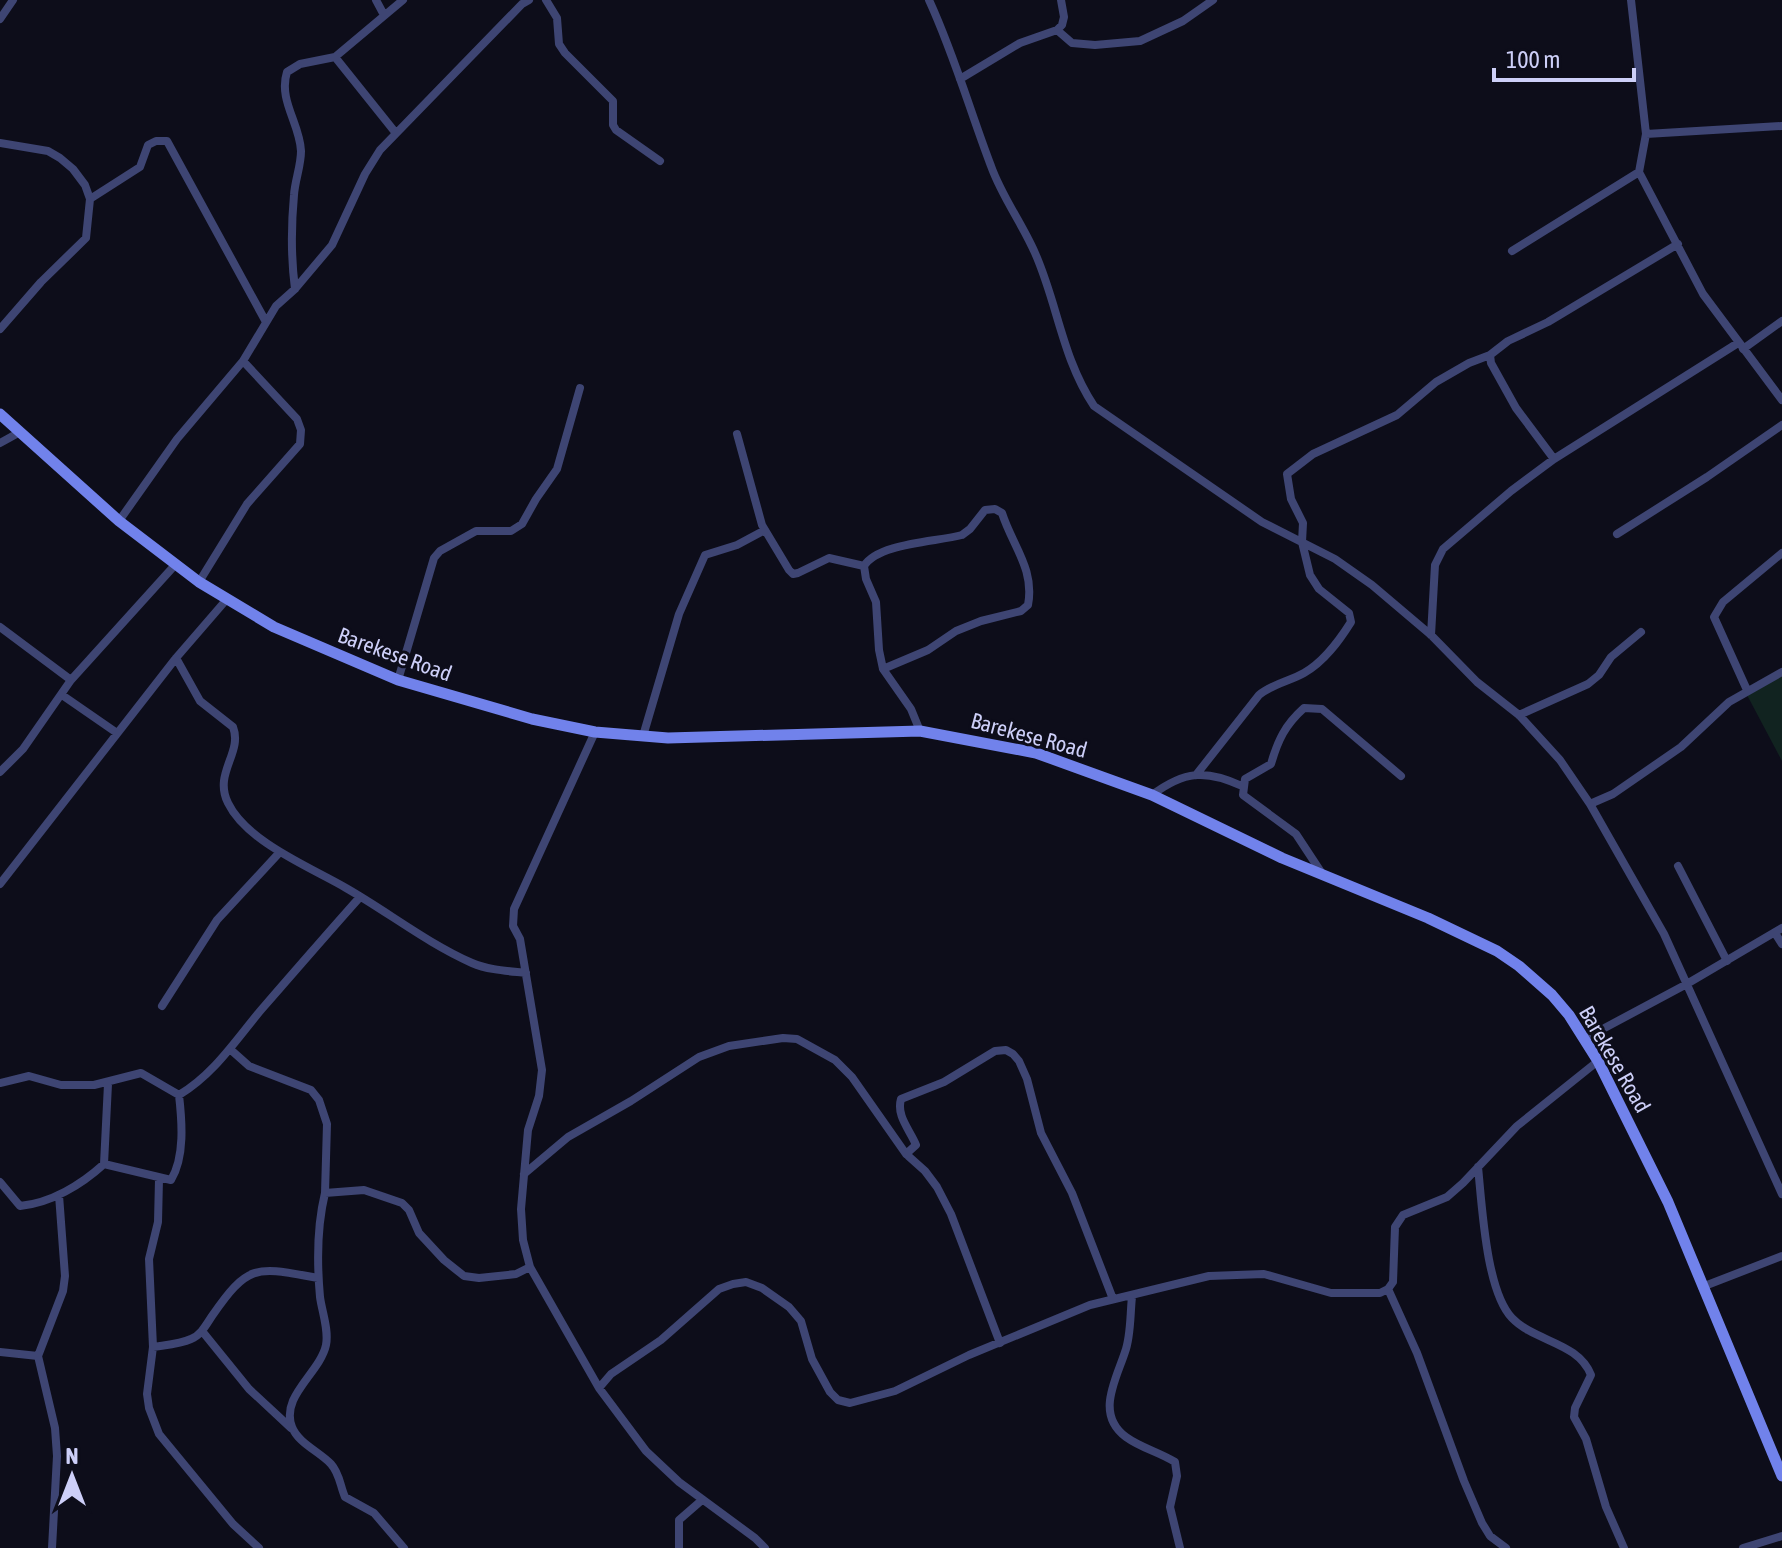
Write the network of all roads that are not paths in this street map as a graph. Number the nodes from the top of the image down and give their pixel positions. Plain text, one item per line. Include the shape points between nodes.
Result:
1 (13, 0) edge
2 (376, 0) edge
3 (403, 0) edge
4 (529, 0) edge
5 (546, 0) edge
6 (929, 0) edge
7 (1061, 0) edge
8 (1213, 0) edge
9 (1631, 0) edge
10 (384, 15) junction
11 (0, 19) edge
12 (1057, 30) junction
13 (335, 57) junction
14 (960, 79) junction
15 (1782, 126) edge
16 (395, 132) junction
17 (1646, 134) junction
18 (0, 143) edge
19 (660, 161) dead end
20 (1639, 172) junction
21 (90, 199) junction
22 (1678, 244) junction
23 (1512, 251) dead end
24 (295, 289) junction
25 (1782, 321) edge
26 (266, 322) junction
27 (0, 329) edge
28 (1740, 346) junction
29 (1490, 355) junction
30 (243, 361) junction
31 (580, 388) dead end
32 (1782, 400) edge
33 (0, 414) edge
34 (1782, 425) edge
35 (20, 432) junction
36 (737, 434) dead end
37 (0, 443) edge
38 (1554, 459) junction
39 (119, 521) junction
40 (765, 530) junction
41 (1617, 534) dead end
42 (1302, 542) junction
43 (1782, 553) edge
44 (175, 565) junction
45 (864, 566) junction
46 (199, 582) junction
47 (227, 599) junction
48 (0, 627) edge
49 (1641, 632) dead end
50 (1431, 635) junction
51 (176, 658) junction
52 (883, 669) junction
53 (1782, 672) edge
54 (71, 680) junction
55 (398, 680) junction
56 (1747, 690) junction
57 (62, 695) junction
58 (1519, 715) junction
59 (920, 731) junction
60 (595, 732) junction
61 (117, 733) junction
62 (643, 736) junction
63 (0, 772) edge
64 (1196, 775) junction
65 (1401, 776) dead end
66 (1242, 786) junction
67 (1152, 795) junction
68 (1590, 804) junction
69 (279, 853) junction
70 (1678, 866) dead end
71 (1324, 875) junction
72 (0, 884) edge
73 (360, 897) junction
74 (1779, 930) edge
75 (1782, 944) edge
76 (1727, 961) junction
77 (526, 973) junction
78 (1685, 985) junction
79 (162, 1006) dead end
80 (1584, 1039) junction
81 (231, 1050) junction
82 (1598, 1061) junction
83 (0, 1083) edge
84 (108, 1084) junction
85 (179, 1095) junction
86 (906, 1154) junction
87 (104, 1164) junction
88 (1478, 1167) junction
89 (524, 1175) junction
90 (159, 1179) junction
91 (0, 1182) edge
92 (325, 1193) junction
93 (1782, 1194) edge
94 (59, 1195) junction
95 (1782, 1256) edge
96 (530, 1267) junction
97 (318, 1278) junction
98 (1702, 1287) junction
99 (1388, 1289) junction
100 (1132, 1297) junction
101 (1113, 1299) junction
102 (202, 1331) junction
103 (1000, 1343) junction
104 (153, 1347) junction
105 (0, 1352) edge
106 (38, 1356) junction
107 (599, 1388) junction
108 (292, 1429) junction
109 (1782, 1476) edge
110 (702, 1500) junction
111 (1782, 1536) edge
112 (1178, 1547) edge
113 (52, 1548) edge
114 (259, 1548) edge
115 (404, 1548) edge
116 (679, 1548) edge
117 (765, 1548) edge
118 (1506, 1548) edge
119 (1624, 1548) edge
120 (1743, 1548) edge

1 - 11 street
2 - 10 street
3 - 10 street
4 - 16 street
5 - 19 street via 557,18 559,44 613,101 616,130
6 - 14 street
7 - 12 street via 1064,17
8 - 12 street via 1140,41 1072,43
9 - 17 street
10 - 13 street
12 - 14 street via 1020,43
13 - 16 street
13 - 24 street via 291,68 283,82 301,151 292,236
14 - 42 street via 1005,198 1035,252 1066,352 1094,406 1262,522
15 - 17 street
16 - 24 street via 365,174 332,245
17 - 20 street
18 - 21 street via 60,158 85,185
20 - 22 street
20 - 23 street
21 - 26 street via 140,167 148,145 167,141
21 - 27 street via 86,238
22 - 28 street via 1703,294
22 - 29 street
24 - 26 street
25 - 28 street
26 - 30 street
28 - 32 street
28 - 38 street
29 - 38 street via 1516,408
29 - 42 street via 1436,382 1397,415 1313,454 1287,474 1303,523
30 - 39 street via 177,439
30 - 46 street via 297,419 300,444 247,504
31 - 55 street via 557,469 522,524 511,531 476,531 434,558
33 - 35 main road, Barekese Road
34 - 41 street
35 - 37 street
35 - 39 main road, Barekese Road
36 - 40 street
38 - 50 street via 1438,556
39 - 44 main road, Barekese Road
40 - 45 street via 793,574 829,558
40 - 62 street via 705,555 679,614
42 - 50 street via 1347,567
42 - 64 street via 1310,575 1349,613 1351,622 1325,657 1306,672 1265,689
43 - 56 street via 1723,602 1714,617
44 - 46 main road, Barekese Road
44 - 54 street
45 - 52 street via 876,602
45 - 52 street via 883,551 962,535 985,510 995,509 1002,513 1026,564 1029,597 1021,611 956,631
46 - 47 main road, Barekese Road
47 - 51 street
47 - 55 main road, Barekese Road via 274,627
48 - 54 street
49 - 58 street via 1588,684
50 - 58 street
51 - 61 street
51 - 69 street via 200,701 236,734 226,764 226,800
52 - 59 street
53 - 56 street
54 - 57 street
55 - 60 main road, Barekese Road
56 - 68 street via 1681,747
57 - 61 street
57 - 63 street
58 - 68 street
59 - 62 main road, Barekese Road
59 - 67 main road, Barekese Road via 1036,753
60 - 62 main road, Barekese Road
60 - 77 street via 514,909 513,926
61 - 72 street
64 - 66 street
64 - 67 street via 1168,783
65 - 66 street via 1313,706 1290,721 1271,764
66 - 71 street via 1243,795 1296,834
67 - 71 main road, Barekese Road
68 - 78 street via 1664,934
69 - 73 street
69 - 79 street via 217,920
70 - 76 street
71 - 80 main road, Barekese Road via 1497,951 1552,995
73 - 77 street via 474,964
73 - 81 street
74 - 75 street
74 - 76 street
76 - 78 street
77 - 89 street via 542,1070
78 - 80 street
78 - 93 street
80 - 82 main road, Barekese Road
81 - 85 street
81 - 92 street via 249,1066 311,1090 319,1100 327,1124
82 - 88 street via 1517,1126
82 - 98 main road, Barekese Road via 1668,1202
83 - 84 street via 29,1076 61,1085
84 - 85 street via 141,1073
84 - 87 street
85 - 90 street via 179,1161 171,1180
86 - 89 street via 835,1060 797,1039 783,1038 729,1046 699,1057 568,1137
86 - 101 street via 916,1145 900,1115 901,1099 944,1082 995,1051 1013,1054
86 - 103 street via 931,1179 951,1214
87 - 90 street
87 - 94 street
88 - 99 street via 1447,1197 1403,1215 1395,1227 1393,1282
88 - 119 street via 1494,1283 1504,1308 1526,1330 1571,1351 1591,1375 1574,1417
89 - 96 street via 523,1240
90 - 104 street via 158,1222 149,1259
91 - 94 street via 20,1206
92 - 96 street via 364,1190 402,1203 419,1233 464,1276 516,1274
92 - 97 street
94 - 106 street via 65,1276
95 - 98 street
96 - 107 street
97 - 102 street via 270,1269 250,1274 233,1285
97 - 108 street via 326,1344 292,1403
98 - 109 main road, Barekese Road
99 - 100 street via 1331,1293 1264,1274 1209,1276
99 - 118 street via 1482,1523
100 - 101 street
100 - 112 street via 1128,1341 1109,1394 1110,1410 1124,1436 1175,1462 1170,1507
101 - 103 street
102 - 104 street via 192,1339
102 - 108 street via 249,1389
103 - 107 street via 895,1391 850,1403 830,1392 812,1359 801,1321 789,1307 746,1282 719,1289
104 - 114 street via 147,1394 159,1434
105 - 106 street
106 - 113 street via 55,1428
107 - 110 street via 646,1451
108 - 115 street via 332,1465 345,1497 374,1513
110 - 116 street via 679,1520
110 - 117 street
111 - 120 street

